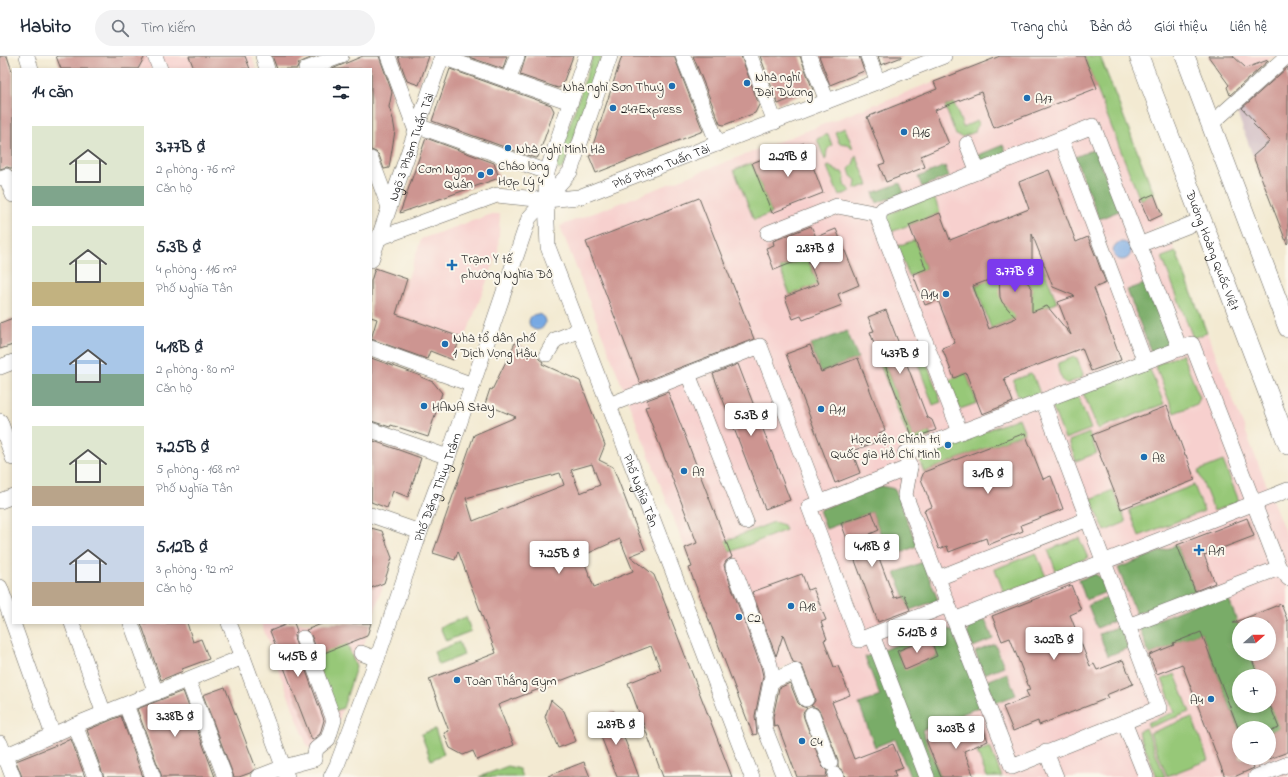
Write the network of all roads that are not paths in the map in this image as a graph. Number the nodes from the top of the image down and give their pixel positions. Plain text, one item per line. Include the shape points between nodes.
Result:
1 (27, 56) edge
2 (155, 56) edge
3 (263, 56) edge
4 (388, 56) edge
5 (517, 56) edge
6 (586, 56) edge
7 (610, 56) edge
8 (683, 56) edge
9 (750, 56) edge
10 (809, 56) edge
11 (868, 56) edge
12 (1139, 56) edge
13 (1185, 56) edge
14 (1287, 56) edge
15 (442, 57) edge
16 (938, 57) edge
17 (336, 60) edge
18 (31, 68) edge
19 (160, 68) edge
20 (268, 68) edge
21 (309, 68) edge
22 (508, 80) junction
23 (878, 82) junction
24 (570, 102) junction
25 (827, 102) junction
26 (775, 122) junction
27 (1211, 124) junction
28 (417, 129) junction
29 (1061, 139) junction
30 (718, 144) junction
31 (967, 144) dead end
32 (372, 162) edge
33 (547, 172) junction
34 (978, 172) junction
35 (0, 178) edge
36 (12, 192) edge
37 (546, 200) junction
38 (390, 207) junction
39 (879, 214) junction
40 (1202, 220) junction
41 (768, 233) dead end
42 (375, 239) edge
43 (1139, 245) junction
44 (372, 255) edge
45 (1288, 328) edge
46 (580, 330) junction
47 (372, 348) edge
48 (1180, 349) junction
49 (547, 354) dead end
50 (12, 362) edge
51 (1145, 362) junction
52 (0, 367) edge
53 (688, 374) junction
54 (473, 385) junction
55 (1043, 401) junction
56 (609, 405) junction
57 (0, 421) edge
58 (372, 430) edge
59 (960, 432) junction
60 (1288, 445) edge
61 (12, 455) edge
62 (448, 457) junction
63 (910, 467) junction
64 (1288, 490) edge
65 (12, 496) edge
66 (0, 502) edge
67 (820, 502) junction
68 (1254, 504) junction
69 (372, 516) edge
70 (1088, 519) junction
71 (746, 522) dead end
72 (420, 532) junction
73 (1104, 562) junction
74 (733, 566) dead end
75 (1283, 573) edge
76 (938, 578) junction
77 (0, 587) edge
78 (6, 603) edge
79 (948, 605) junction
80 (12, 620) edge
81 (954, 620) junction
82 (13, 624) edge
83 (72, 624) edge
84 (131, 624) edge
85 (229, 624) edge
86 (1128, 626) junction
87 (872, 635) junction
88 (303, 638) dead end
89 (361, 653) dead end
90 (243, 657) junction
91 (377, 659) junction
92 (188, 680) junction
93 (772, 681) junction
94 (156, 693) junction
95 (806, 699) dead end
96 (126, 705) junction
97 (104, 714) junction
98 (812, 714) dead end
99 (1124, 722) junction
100 (75, 726) junction
101 (53, 735) junction
102 (1, 752) edge
103 (1046, 752) junction
104 (1288, 764) edge
105 (785, 768) edge
106 (285, 772) edge
107 (834, 774) edge
108 (13, 777) edge
109 (95, 777) edge
110 (153, 777) edge
111 (225, 777) edge
112 (258, 777) edge
113 (331, 777) edge
114 (752, 777) edge
115 (926, 777) edge
116 (1056, 777) edge
117 (1146, 777) edge
118 (1256, 777) edge

1 - 18 street
2 - 19 street
3 - 20 street
4 - 28 street
5 - 22 street
6 - 24 street
7 - 37 street, Phố Đặng Thùy Trâm via 570,172
8 - 30 street
9 - 26 street
10 - 25 street
11 - 23 street
12 - 40 main road, Đường Hoàng Quốc Việt
13 - 27 main road
14 - 27 street
15 - 22 street
15 - 28 street, Ngõ 3 Phạm Tuấn Tài
16 - 23 street, Phố Phạm Tuấn Tài
17 - 21 street
22 - 24 street
23 - 25 street, Phố Phạm Tuấn Tài
24 - 33 street
25 - 26 street, Phố Phạm Tuấn Tài
26 - 30 street, Phố Phạm Tuấn Tài
27 - 45 main road
28 - 33 street
28 - 38 street, Ngõ 3 Phạm Tuấn Tài
29 - 34 street
29 - 43 street via 1093,126
29 - 51 street
30 - 37 street, Phố Phạm Tuấn Tài via 579,197
31 - 34 street
32 - 38 street
33 - 37 street
34 - 39 street via 883,209
35 - 36 street via 6,176
37 - 42 street, Phố Phạm Tuấn Tài via 497,195
37 - 46 street, Phố Nghĩa Tân via 548,247
37 - 54 street, Phố Đặng Thùy Trâm via 529,218
38 - 42 street, Ngõ 3 Phạm Tuấn Tài
39 - 41 street via 837,206
39 - 59 street via 879,221
40 - 43 street
40 - 60 main road, Đường Hoàng Quốc Việt
42 - 44 street, Ngõ 3 Phạm Tuấn Tài
43 - 48 street
46 - 49 street via 555,340
46 - 56 street, Phố Nghĩa Tân
47 - 54 street
48 - 51 street
48 - 68 street via 1192,344
50 - 52 street
51 - 55 street
53 - 56 street
53 - 67 street via 760,346
53 - 71 street
54 - 62 street, Phố Đặng Thùy Trâm
55 - 59 street
55 - 70 street
56 - 114 street, Phố Nghĩa Tân
57 - 61 street
58 - 62 street
59 - 63 street via 905,453
62 - 72 street, Phố Đặng Thùy Trâm
63 - 67 street
63 - 76 street via 905,495
64 - 68 street
65 - 66 street
67 - 87 street via 809,507 859,640
68 - 73 street
68 - 75 street
69 - 72 street
70 - 73 street
70 - 76 street
72 - 91 street, Phố Đặng Thùy Trâm
73 - 81 street
73 - 86 street
74 - 93 street via 770,665
75 - 86 street
76 - 79 street
77 - 78 street
78 - 80 street
79 - 81 street
79 - 87 street
81 - 103 street via 1012,767
82 - 101 street
83 - 97 street
84 - 94 street
85 - 90 street
86 - 99 street via 1159,708
87 - 115 street
88 - 106 street via 334,720 328,739 316,749 314,759
89 - 91 street
90 - 92 street
90 - 106 street
91 - 113 street, Phố Đặng Thùy Trâm
92 - 94 street
92 - 111 street
93 - 95 street via 795,671
93 - 105 street via 764,716 765,729
94 - 96 street
96 - 97 street
96 - 110 street
97 - 100 street
98 - 107 street
99 - 103 street
99 - 117 street
100 - 101 street
100 - 109 street
101 - 102 street
102 - 108 street
103 - 116 street
104 - 118 street
106 - 112 street

